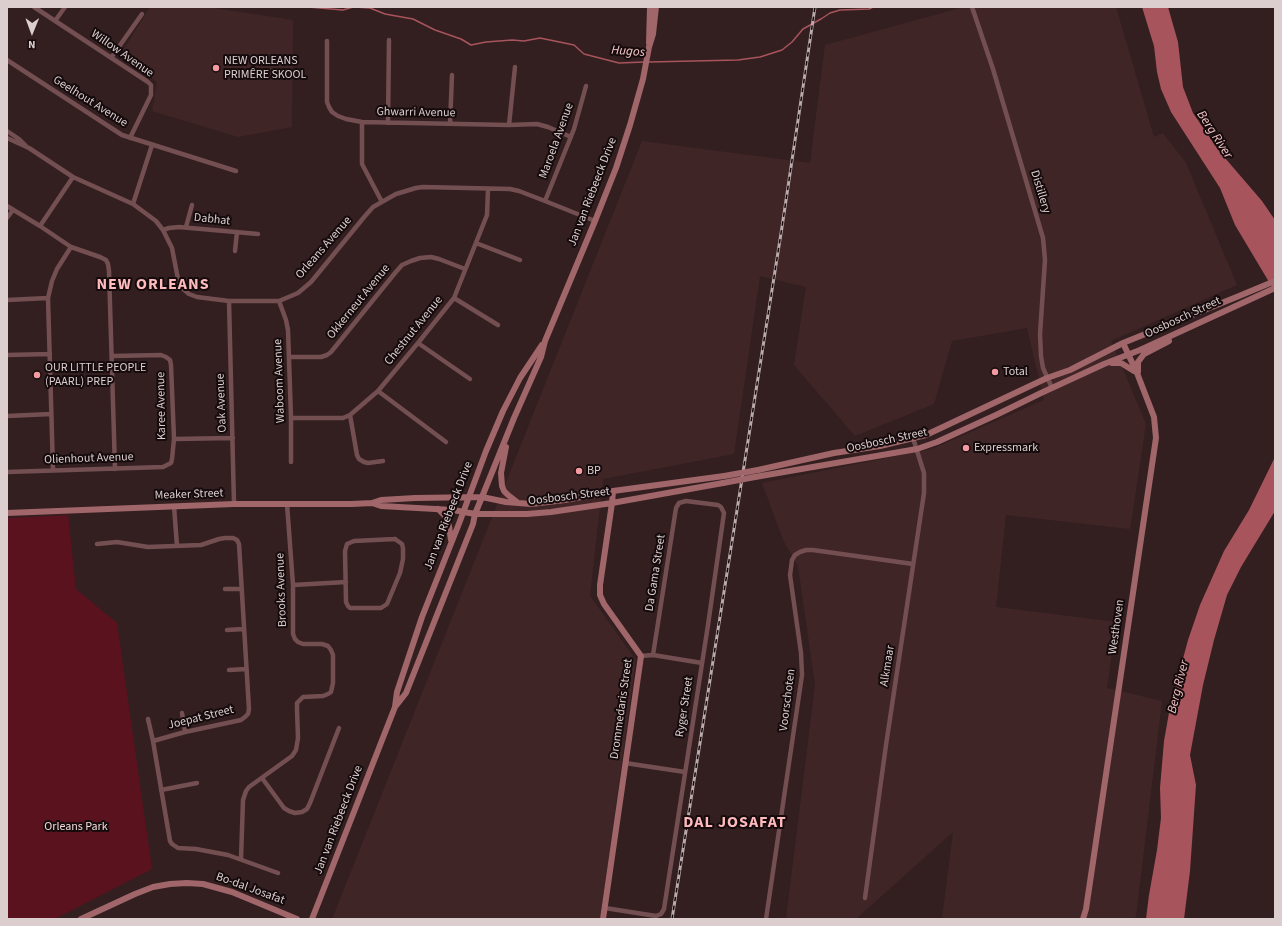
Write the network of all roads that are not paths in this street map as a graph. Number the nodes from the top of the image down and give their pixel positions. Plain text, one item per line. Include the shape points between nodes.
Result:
1 (34, 7) edge
2 (65, 7) edge
3 (650, 7) edge
4 (656, 7) edge
5 (972, 7) edge
6 (142, 14) dead end
7 (55, 21) junction
8 (389, 40) dead end
9 (327, 41) dead end
10 (649, 47) junction
11 (111, 58) junction
12 (7, 60) edge
13 (515, 67) dead end
14 (452, 75) dead end
15 (586, 86) dead end
16 (362, 122) junction
17 (388, 123) junction
18 (450, 124) junction
19 (509, 125) junction
20 (7, 131) edge
21 (571, 137) junction
22 (7, 138) edge
23 (130, 138) junction
24 (152, 145) junction
25 (30, 148) junction
26 (236, 171) dead end
27 (73, 177) junction
28 (488, 189) junction
29 (545, 201) junction
30 (382, 202) junction
31 (133, 204) junction
32 (192, 205) dead end
33 (7, 206) edge
34 (13, 210) junction
35 (7, 218) edge
36 (595, 222) junction
37 (40, 226) junction
38 (186, 227) junction
39 (163, 230) junction
40 (237, 232) junction
41 (258, 234) dead end
42 (476, 243) junction
43 (71, 247) junction
44 (235, 251) dead end
45 (520, 260) dead end
46 (465, 269) junction
47 (1275, 281) edge
48 (1275, 288) edge
49 (48, 298) junction
50 (454, 298) junction
51 (7, 300) edge
52 (1241, 300) junction
53 (229, 301) junction
54 (280, 301) junction
55 (498, 325) dead end
56 (1190, 327) junction
57 (545, 341) junction
58 (418, 343) junction
59 (1123, 343) junction
60 (50, 354) junction
61 (1128, 355) junction
62 (7, 356) edge
63 (112, 356) junction
64 (290, 357) junction
65 (1104, 364) junction
66 (1138, 374) junction
67 (1047, 378) junction
68 (470, 379) dead end
69 (1052, 388) junction
70 (378, 391) junction
71 (51, 414) junction
72 (350, 415) junction
73 (7, 416) edge
74 (291, 418) junction
75 (514, 418) junction
76 (233, 438) junction
77 (913, 438) junction
78 (174, 439) junction
79 (446, 442) dead end
80 (917, 449) junction
81 (383, 461) dead end
82 (291, 462) dead end
83 (171, 463) joint
84 (115, 469) junction
85 (53, 470) junction
86 (7, 472) edge
87 (724, 479) junction
88 (613, 491) junction
89 (468, 497) junction
90 (482, 497) junction
91 (686, 501) joint
92 (372, 503) junction
93 (518, 503) junction
94 (612, 503) junction
95 (234, 504) junction
96 (287, 504) junction
97 (174, 506) junction
98 (438, 509) junction
99 (463, 512) junction
100 (7, 513) edge
101 (475, 514) junction
102 (452, 542) junction
103 (97, 544) dead end
104 (177, 546) junction
105 (913, 564) junction
106 (346, 582) junction
107 (293, 585) junction
108 (225, 589) dead end
109 (242, 589) junction
110 (227, 630) dead end
111 (244, 630) junction
112 (653, 655) junction
113 (642, 656) junction
114 (702, 664) junction
115 (246, 669) junction
116 (229, 670) dead end
117 (395, 707) junction
118 (182, 713) dead end
119 (148, 719) dead end
120 (339, 728) dead end
121 (185, 732) junction
122 (153, 741) junction
123 (626, 763) junction
124 (685, 772) junction
125 (262, 778) junction
126 (197, 783) dead end
127 (161, 790) junction
128 (241, 859) junction
129 (278, 873) dead end
130 (865, 898) dead end
131 (604, 908) junction
132 (81, 919) edge
133 (297, 919) edge
134 (312, 919) edge
135 (603, 919) edge
136 (766, 919) edge
137 (1083, 919) edge

1 - 7 street, Willow Avenue
2 - 7 street
3 - 10 main road, Jan van Riebeeck Drive
4 - 10 main road, Jan van Riebeeck Drive
5 - 67 street, Distillery via 1043,238 1045,260 1040,348
6 - 11 street
7 - 11 street, Willow Avenue
8 - 17 street
9 - 16 street, Ghwarri Avenue via 329,107 338,116
10 - 36 main road, Jan van Riebeeck Drive via 643,79 623,149
11 - 23 street, Willow Avenue via 151,85 151,95
12 - 23 street, Geelhout Avenue via 116,132
13 - 19 street
14 - 18 street
15 - 21 street, Maroela Avenue
16 - 17 street, Ghwarri Avenue
16 - 30 street via 362,164
17 - 18 street, Ghwarri Avenue
18 - 19 street, Ghwarri Avenue
19 - 21 street, Ghwarri Avenue via 543,125
20 - 25 street, Orleans Avenue
21 - 29 street, Maroela Avenue
22 - 25 street, Orleans Avenue
23 - 24 street, Geelhout Avenue
24 - 26 street, Geelhout Avenue
24 - 31 street
25 - 27 street, Orleans Avenue
27 - 31 street, Orleans Avenue
27 - 37 street
28 - 29 street, Orleans Avenue via 510,189
28 - 30 street, Orleans Avenue via 423,187 396,194
28 - 42 street, Chestnut Avenue via 487,215
29 - 36 street, Orleans Avenue
30 - 54 street, Orleans Avenue via 365,216 311,282 298,293
31 - 39 street, Orleans Avenue via 156,221
32 - 38 street, Dabhat
33 - 34 street
34 - 35 street
34 - 37 street
36 - 57 main road, Jan van Riebeeck Drive
37 - 43 street
38 - 39 street, Dabhat
38 - 40 street, Dabhat
39 - 53 street, Orleans Avenue via 172,248 182,288 197,297
40 - 41 street, Dabhat
40 - 44 street, Dabhat
42 - 45 street
42 - 46 street, Chestnut Avenue
43 - 49 street via 57,269
43 - 63 street via 100,257 108,264
46 - 50 street, Chestnut Avenue
46 - 64 street, Okkerneut Avenue via 431,257 411,260 395,273 331,352 321,357
47 - 52 main road, Oosbosch Street
48 - 52 main road, Oosbosch Street
49 - 51 street
49 - 60 street
50 - 55 street
50 - 58 street, Chestnut Avenue
52 - 56 main road, Oosbosch Street
52 - 59 main road, Oosbosch Street
53 - 54 street, Orleans Avenue
53 - 76 street, Oak Avenue
54 - 64 street, Waboom Avenue via 288,325
56 - 61 main road, Oosbosch Street
56 - 66 main road via 1179,337 1144,354 1138,362
57 - 75 main road, Jan van Riebeeck Drive via 541,357
57 - 89 main road, Jan van Riebeeck Drive via 520,378 503,410
58 - 68 street
58 - 70 street, Chestnut Avenue
59 - 61 main road, Westhoven
59 - 67 main road, Oosbosch Street via 1070,370
60 - 62 street
60 - 71 street
61 - 65 main road, Oosbosch Street
61 - 66 main road, Westhoven
63 - 78 street, Karee Avenue via 161,355 170,360
63 - 84 street
64 - 74 street, Waboom Avenue
65 - 66 main road via 1121,363
65 - 69 main road, Oosbosch Street
66 - 137 main road, Westhoven via 1154,417 1156,438
67 - 69 street, Distillery
67 - 77 main road, Oosbosch Street via 926,435
69 - 80 main road, Oosbosch Street
70 - 72 street, Chestnut Avenue
70 - 79 street
71 - 73 street
71 - 85 street
72 - 74 street via 343,418
72 - 81 street via 359,459 368,463
74 - 82 street, Waboom Avenue
75 - 90 main road, Jan van Riebeeck Drive
75 - 93 main road via 500,480 504,491
76 - 78 street
76 - 95 street, Oak Avenue
77 - 80 street, Alkmaar
77 - 87 main road, Oosbosch Street, bridge via 834,453
78 - 83 street, Karee Avenue
80 - 87 main road, Oosbosch Street, bridge via 755,478
80 - 105 street, Alkmaar via 925,483
83 - 84 street, Olienhout Avenue via 163,467
84 - 85 street, Olienhout Avenue
85 - 86 street, Olienhout Avenue
87 - 88 main road, Oosbosch Street
87 - 94 main road, Oosbosch Street
88 - 93 main road, Oosbosch Street via 544,503
88 - 94 main road, Drommedaris Street
89 - 90 main road, Meaker Street
89 - 92 main road, Meaker Street via 408,498
89 - 99 main road, Jan van Riebeeck Drive
90 - 93 main road, Oosbosch Street
90 - 101 main road, Jan van Riebeeck Drive
91 - 112 street, Da Gama Street via 679,503 676,508
91 - 114 street, Ryger Street via 713,504 724,513
92 - 96 main road, Meaker Street
92 - 98 main road, Meaker Street via 381,506
94 - 101 main road, Oosbosch Street via 551,512
94 - 113 main road, Drommedaris Street via 600,596
95 - 96 main road, Meaker Street
95 - 97 main road, Meaker Street
96 - 107 street, Brooks Avenue
97 - 100 main road, Meaker Street
97 - 104 street
98 - 99 main road, Meaker Street
98 - 102 main road via 445,516
99 - 101 main road, Meaker Street
99 - 102 main road, Jan van Riebeeck Drive
101 - 117 main road, Jan van Riebeeck Drive via 406,693
102 - 117 main road, Jan van Riebeeck Drive via 422,617 397,692
103 - 104 street, Joepat Street via 117,542 148,547
104 - 109 street, Joepat Street via 208,544 225,538 237,540 240,548
105 - 130 street, Alkmaar
105 - 136 street, Voorschoten via 813,550 800,552 792,560 790,575 802,675
106 - 106 street via 346,547 350,542 395,539 400,541 403,548 402,565 385,607 350,608 346,602
106 - 107 street
107 - 125 street, Brooks Avenue via 293,634 298,642 322,644 332,650 332,688 328,694 304,697 297,703 296,750 292,756
108 - 109 street
109 - 111 street, Joepat Street
110 - 111 street
111 - 115 street, Joepat Street
112 - 113 street
112 - 114 street
113 - 123 main road, Drommedaris Street
114 - 124 street, Ryger Street
115 - 116 street
115 - 121 street, Joepat Street via 248,714 241,720
117 - 134 main road, Jan van Riebeeck Drive
118 - 121 street
119 - 122 street
120 - 125 street via 307,809 296,813 284,808
121 - 122 street, Joepat Street
122 - 127 street
123 - 124 street
123 - 131 main road, Drommedaris Street
124 - 131 street, Ryger Street via 664,909 656,916
125 - 128 street, Brooks Avenue via 249,787 244,796
126 - 127 street
127 - 128 street via 170,840 175,847
128 - 129 street
131 - 135 main road, Drommedaris Street
132 - 133 main road, Bo-dal Josafat via 158,886 187,883 203,884 232,892

